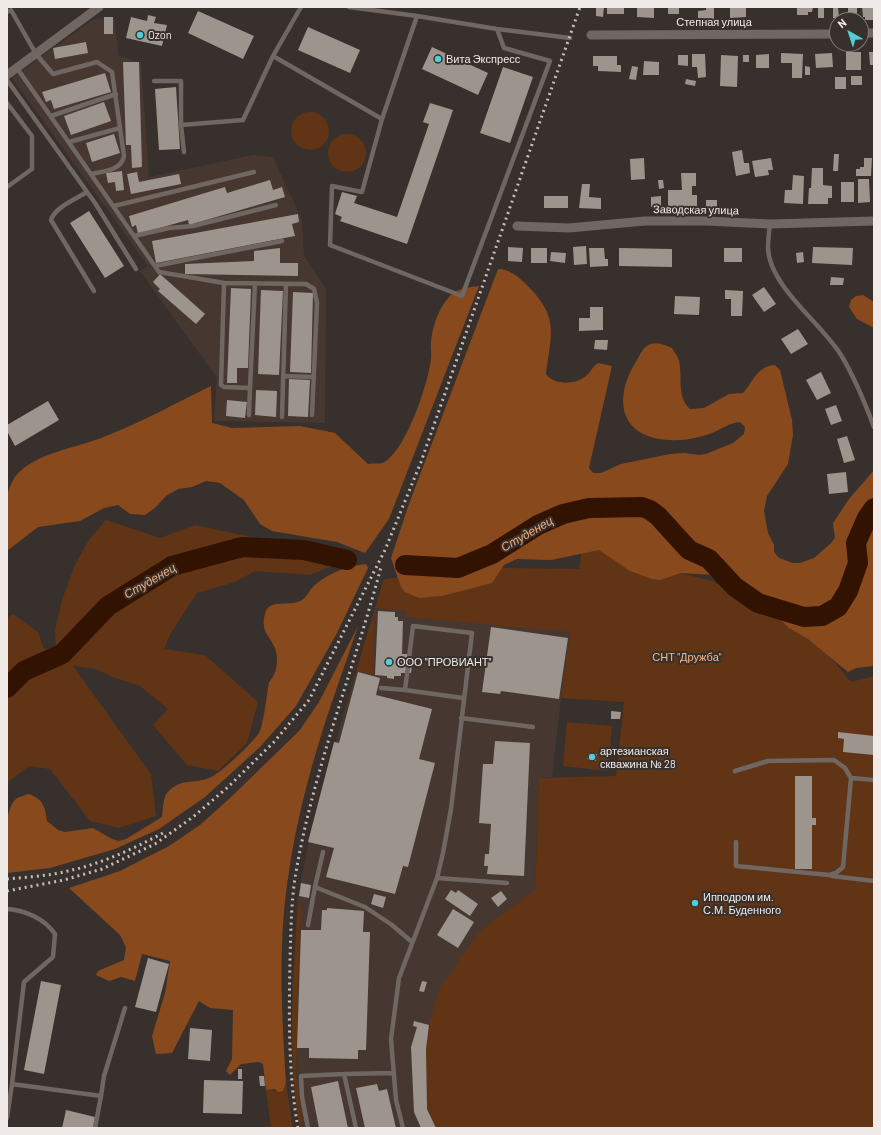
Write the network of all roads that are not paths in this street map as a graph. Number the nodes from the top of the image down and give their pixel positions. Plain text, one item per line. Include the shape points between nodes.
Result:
1 (99, 7) edge
2 (301, 7) edge
3 (349, 7) edge
4 (7, 12) edge
5 (417, 16) junction
6 (497, 29) junction
7 (829, 34) edge
8 (591, 35) dead end
9 (570, 38) dead end
10 (36, 54) junction
11 (273, 56) junction
12 (17, 68) junction
13 (7, 75) edge
14 (7, 80) edge
15 (154, 81) dead end
16 (116, 94) junction
17 (7, 103) edge
18 (51, 116) junction
19 (382, 119) junction
20 (180, 125) junction
21 (120, 128) junction
22 (69, 142) junction
23 (184, 152) dead end
24 (254, 172) dead end
25 (92, 174) junction
26 (7, 187) edge
27 (87, 192) junction
28 (276, 205) dead end
29 (114, 206) junction
30 (874, 221) edge
31 (770, 224) junction
32 (517, 226) dead end
33 (134, 236) junction
34 (282, 241) dead end
35 (155, 266) junction
36 (136, 269) dead end
37 (224, 283) junction
38 (255, 283) junction
39 (286, 284) junction
40 (94, 291) dead end
41 (283, 376) junction
42 (314, 377) junction
43 (250, 388) junction
44 (249, 415) dead end
45 (312, 415) dead end
46 (282, 416) dead end
47 (874, 427) edge
48 (380, 688) dead end
49 (405, 690) junction
50 (464, 698) junction
51 (461, 718) junction
52 (533, 727) dead end
53 (735, 771) dead end
54 (851, 778) junction
55 (874, 780) edge
56 (736, 842) dead end
57 (322, 852) dead end
58 (829, 875) junction
59 (437, 878) junction
60 (874, 881) edge
61 (507, 883) dead end
62 (315, 887) junction
63 (7, 909) edge
64 (308, 925) dead end
65 (412, 942) junction
66 (125, 1008) dead end
67 (393, 1073) junction
68 (344, 1074) junction
69 (12, 1084) junction
70 (101, 1096) junction
71 (7, 1118) edge
72 (95, 1128) edge
73 (308, 1128) edge
74 (356, 1128) edge
75 (403, 1128) edge

1 - 10 street
2 - 11 lane
3 - 5 lane
4 - 10 lane via 11,10
5 - 6 lane
5 - 19 lane
6 - 9 lane
6 - 19 lane via 504,48 550,61 462,296 330,245 332,186 362,192
7 - 8 street, Степная улица
10 - 12 street
10 - 16 lane via 53,74 97,62 112,72
11 - 19 lane
11 - 20 lane via 243,120
12 - 13 street
12 - 18 lane
14 - 27 lane
15 - 20 lane via 181,81
16 - 18 lane
16 - 21 lane
17 - 26 lane via 32,136 32,169
18 - 22 lane
20 - 23 lane
21 - 22 lane
21 - 25 lane via 124,156 119,167
22 - 25 lane
24 - 29 lane
25 - 29 lane
27 - 36 lane
27 - 40 lane via 57,210 51,220
28 - 33 lane via 193,226 169,228
29 - 33 lane
30 - 31 street, Заводская улица
31 - 32 street, Заводская улица via 645,221 569,228
31 - 47 lane via 768,250 774,269 794,300 841,354
33 - 35 lane
34 - 35 lane
35 - 37 lane via 159,272
37 - 38 lane
37 - 43 lane via 221,385
38 - 39 lane
38 - 43 lane
39 - 41 lane
39 - 42 lane via 306,284 314,289 317,297
41 - 42 lane
41 - 46 lane
42 - 45 lane
43 - 44 lane
48 - 49 lane
49 - 50 lane
49 - 50 lane via 413,626 450,631 472,634
50 - 51 lane
51 - 52 lane
51 - 59 lane via 451,809
53 - 54 lane via 768,761 834,760 845,768
54 - 55 lane
54 - 58 lane via 843,867
56 - 58 lane via 736,866
57 - 62 lane
58 - 60 lane
59 - 61 lane
59 - 65 lane
62 - 64 lane
62 - 65 lane via 365,907
63 - 69 lane via 43,921 55,934 53,957 24,982
65 - 67 lane via 399,978 391,1039
66 - 70 lane via 104,1076
67 - 68 lane
67 - 75 lane
68 - 73 lane via 301,1076
68 - 74 lane
69 - 70 lane
69 - 71 lane
70 - 72 lane

